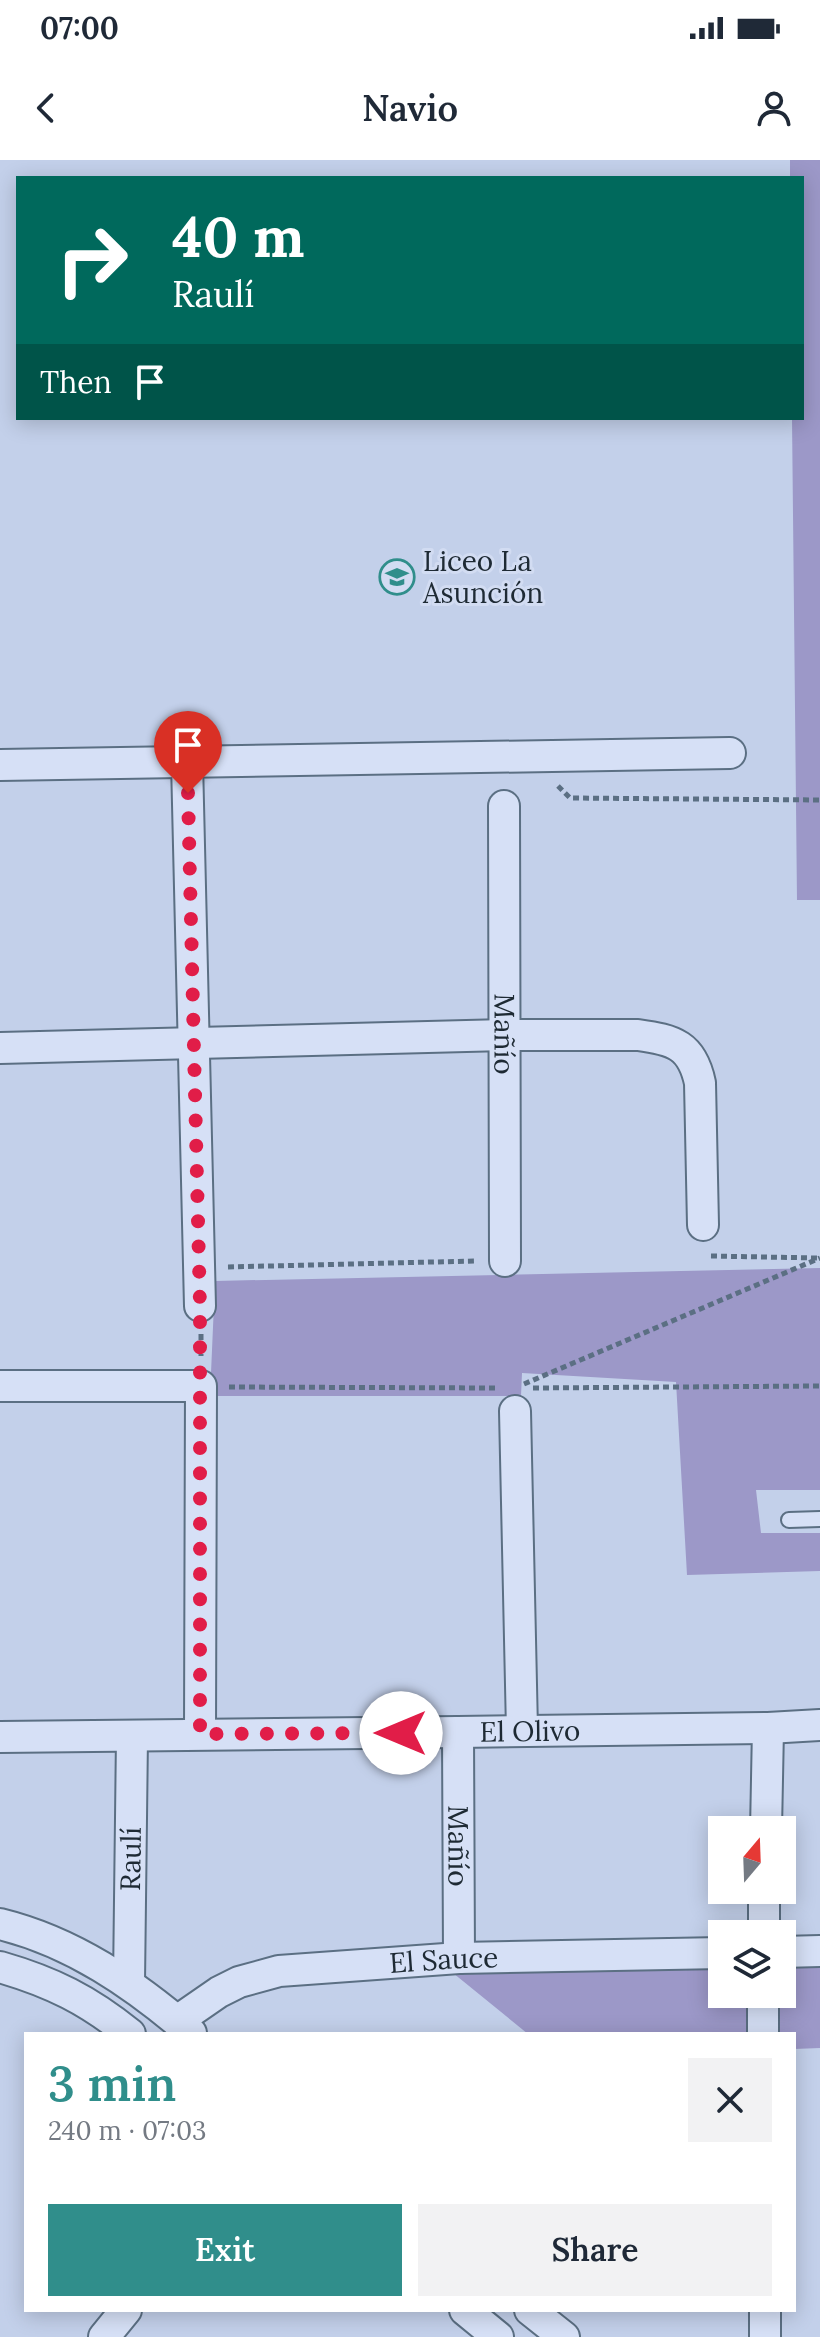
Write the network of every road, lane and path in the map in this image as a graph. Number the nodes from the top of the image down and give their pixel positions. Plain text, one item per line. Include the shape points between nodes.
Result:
1 (730, 753) dead end
2 (529, 756) junction
3 (187, 762) junction
4 (0, 765) edge
5 (820, 800) edge
6 (504, 806) dead end
7 (505, 1035) junction
8 (194, 1042) junction
9 (0, 1048) edge
10 (703, 1225) joint
11 (820, 1258) edge
12 (505, 1261) joint
13 (199, 1267) junction
14 (200, 1306) joint
15 (0, 1386) edge
16 (201, 1386) junction
17 (515, 1399) joint
18 (820, 1519) edge
19 (789, 1520) dead end
20 (820, 1725) edge
21 (768, 1728) junction
22 (522, 1730) junction
23 (458, 1732) junction
24 (200, 1734) junction
25 (132, 1736) junction
26 (0, 1737) edge
27 (766, 1816) edge
28 (0, 1924) edge
29 (820, 1951) edge
30 (796, 1952) edge
31 (708, 1953) edge
32 (459, 1958) junction
33 (0, 1967) edge
34 (129, 1983) junction
35 (763, 2008) edge
36 (185, 2028) edge
37 (128, 2032) edge
38 (763, 2032) edge
39 (124, 2312) edge
40 (533, 2312) edge
41 (765, 2312) edge
42 (104, 2337) edge
43 (564, 2337) edge
44 (765, 2337) edge

1 - 2 street
2 - 3 street
2 - 5 path via 570,798
3 - 4 street
3 - 8 street
6 - 7 street, Mañío
7 - 8 street
7 - 10 street via 638,1035 670,1041 689,1053 700,1083
7 - 12 street, Mañío
8 - 9 street
8 - 13 street
10 - 11 path via 701,1256
11 - 17 path
12 - 13 path
13 - 14 street
14 - 16 path
15 - 16 street
16 - 24 street
17 - 22 street
18 - 19 lane
20 - 21 street, El Olivo
21 - 22 street, El Olivo
21 - 27 street
22 - 23 street, El Olivo
23 - 24 street, El Olivo
23 - 32 street, Mañío
24 - 25 street, El Olivo
25 - 26 street, El Olivo
25 - 34 street, Raulí
28 - 34 street via 73,1949
29 - 30 street
31 - 32 street, El Sauce
32 - 36 street, El Sauce via 260,1975 219,1992
33 - 37 street via 69,1992
34 - 36 street
35 - 38 street
39 - 42 street
40 - 43 street
41 - 44 street

